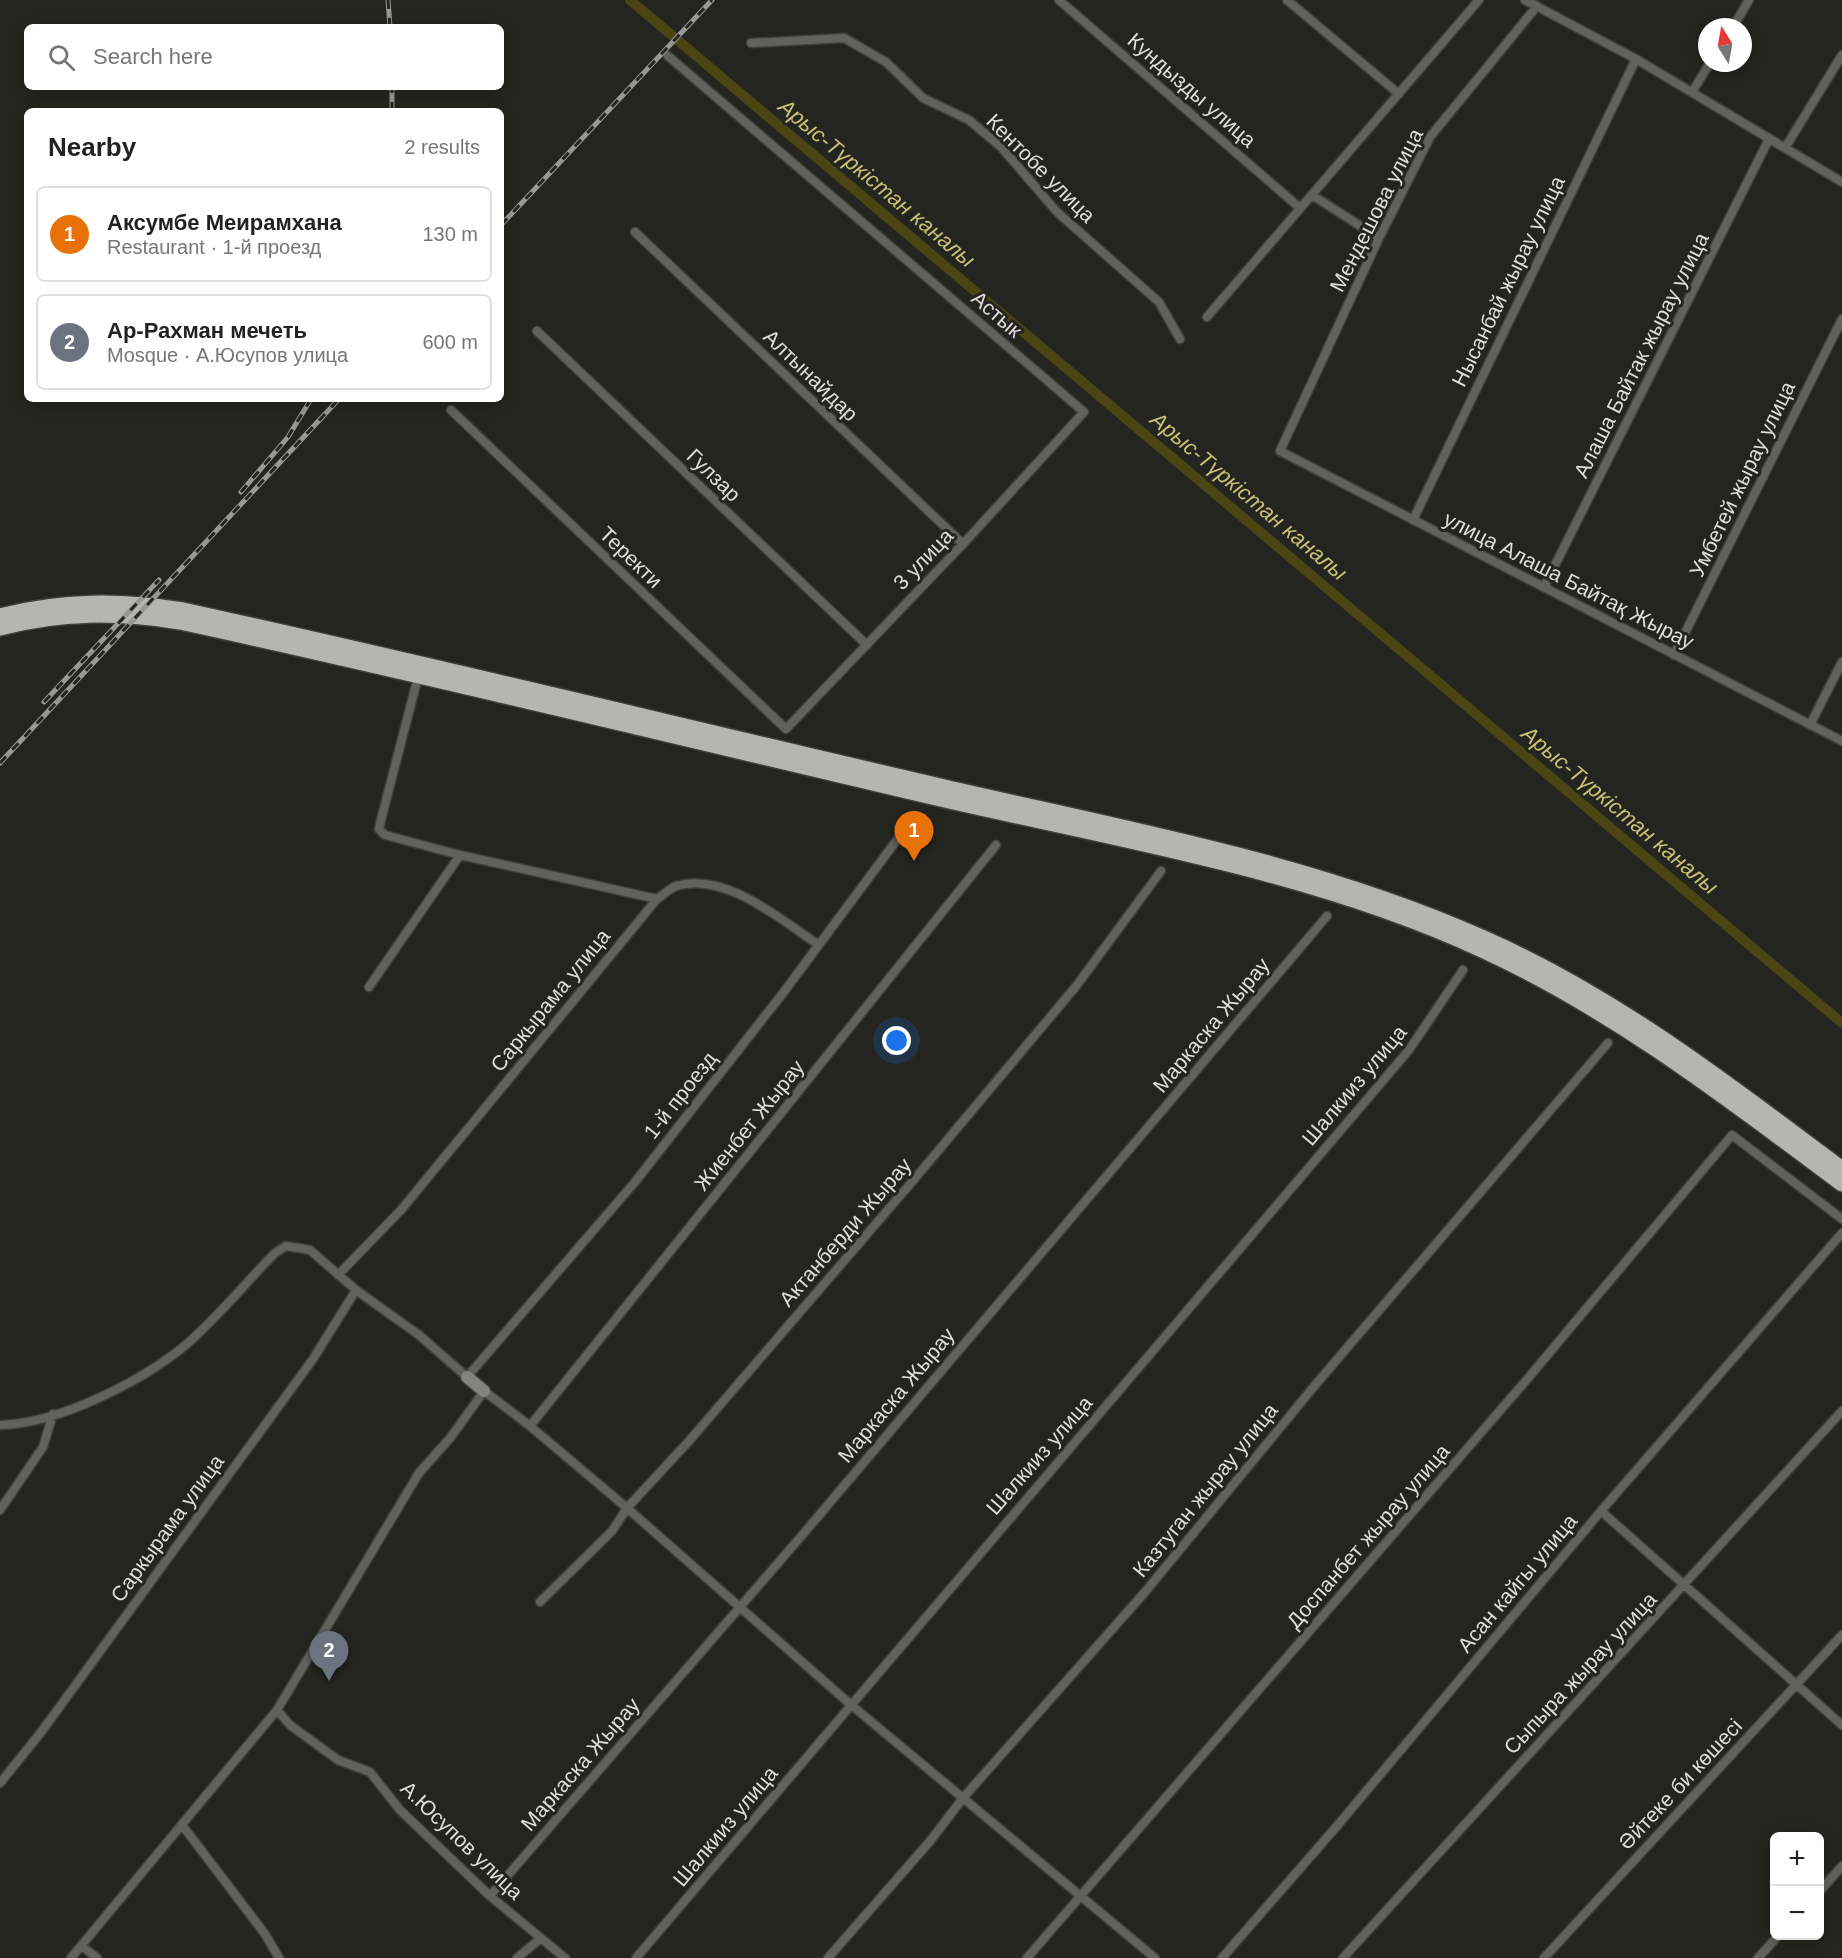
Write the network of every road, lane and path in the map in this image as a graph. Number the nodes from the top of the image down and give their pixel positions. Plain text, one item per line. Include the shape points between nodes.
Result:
1 (1059, 0) edge
2 (1287, 0) edge
3 (1479, 0) edge
4 (1525, 0) edge
5 (1749, 0) edge
6 (1537, 6) junction
7 (1738, 18) edge
8 (751, 43) dead end
9 (1842, 55) edge
10 (668, 56) dead end
11 (1636, 58) junction
12 (1704, 72) edge
13 (1692, 92) junction
14 (1399, 94) junction
15 (1769, 139) junction
16 (1785, 148) junction
17 (1842, 182) edge
18 (1312, 195) junction
19 (1300, 208) junction
20 (635, 232) dead end
21 (1379, 238) junction
22 (1207, 317) dead end
23 (1842, 318) edge
24 (537, 331) dead end
25 (1180, 339) dead end
26 (451, 410) dead end
27 (1084, 412) joint
28 (1280, 451) joint
29 (1413, 520) junction
30 (963, 544) junction
31 (1544, 588) junction
32 (0, 616) edge
33 (0, 628) edge
34 (867, 645) junction
35 (1674, 655) junction
36 (1842, 662) edge
37 (418, 677) junction
38 (1810, 724) junction
39 (786, 729) joint
40 (1842, 741) edge
41 (908, 825) dead end
42 (996, 846) dead end
43 (460, 855) junction
44 (1161, 871) dead end
45 (657, 899) junction
46 (1328, 915) dead end
47 (819, 945) junction
48 (1463, 970) dead end
49 (369, 987) dead end
50 (1608, 1043) dead end
51 (1842, 1169) edge
52 (1842, 1184) edge
53 (1842, 1219) edge
54 (1842, 1233) edge
55 (338, 1275) junction
56 (356, 1290) junction
57 (468, 1377) junction
58 (484, 1391) junction
59 (1842, 1411) edge
60 (53, 1414) junction
61 (0, 1425) edge
62 (530, 1426) junction
63 (627, 1508) junction
64 (0, 1510) edge
65 (1601, 1511) junction
66 (1686, 1584) junction
67 (540, 1602) dead end
68 (739, 1607) junction
69 (1842, 1635) edge
70 (1797, 1685) junction
71 (850, 1704) junction
72 (277, 1710) junction
73 (1842, 1725) edge
74 (0, 1783) edge
75 (963, 1798) junction
76 (182, 1825) junction
77 (1842, 1866) edge
78 (1824, 1886) edge
79 (490, 1896) junction
80 (1080, 1896) junction
81 (541, 1938) junction
82 (1774, 1940) edge
83 (82, 1946) junction
84 (71, 1958) edge
85 (97, 1958) edge
86 (279, 1958) edge
87 (517, 1958) edge
88 (566, 1958) edge
89 (636, 1958) edge
90 (828, 1958) edge
91 (1027, 1958) edge
92 (1155, 1958) edge
93 (1222, 1958) edge
94 (1343, 1958) edge
95 (1544, 1958) edge
96 (1758, 1958) edge

1 - 19 street, Кундызды улица
2 - 14 street
3 - 14 street
4 - 6 street
5 - 7 street
6 - 11 street
6 - 21 street, Мендешова улица via 1430,137
8 - 25 street, Кентобе улица via 844,38 886,62 923,98 969,120 1001,147 1057,212 1159,302
9 - 16 street
10 - 27 street, Астык
11 - 13 street
11 - 29 street, Нысанбай жырау улица
12 - 13 street
13 - 15 street
14 - 18 street
15 - 16 street
15 - 31 street, Алаша Байтак жырау улица
16 - 17 street
18 - 19 street
18 - 21 street
19 - 22 street
20 - 30 street, Алтынайдар
21 - 28 street, Мендешова улица
23 - 35 street, Умбетей жырау улица
24 - 34 street, Гулзар
26 - 39 street, Теректи
27 - 30 street, 3 улица
28 - 29 street, улица Алаша Байтақ Жырау
29 - 31 street, улица Алаша Байтақ Жырау
30 - 34 street, 3 улица
31 - 35 street, улица Алаша Байтақ Жырау
32 - 51 highway via 69,602 104,601 183,610 1180,842 1354,888 1422,911 1560,974 1755,1104
33 - 37 highway via 70,614 138,615
34 - 39 street, 3 улица
35 - 38 street, улица Алаша Байтақ Жырау
36 - 38 street
37 - 43 street via 379,829 385,835
37 - 52 highway via 1272,877 1418,922 1554,985 1621,1026
38 - 40 street, улица Алаша Байтақ Жырау
41 - 47 street, 1-й проезд
42 - 62 street, Жиенбет Жырау
43 - 45 street
43 - 49 street
44 - 63 street, Актанберди Жырау via 1077,986 689,1441
45 - 47 street via 675,887 689,884 740,893
45 - 55 street, Саркырама улица via 401,1210
46 - 68 street, Маркаска Жырау
47 - 57 street, 1-й проезд via 635,1182
48 - 71 street, Шалкииз улица via 1410,1050
50 - 75 street, Казтуган жырау улица via 1316,1384 1145,1592
53 - 80 street, Доспанбет жырау улица via 1732,1135 1529,1377
54 - 65 street, Асан кайгы улица
55 - 56 street
55 - 60 street via 309,1250 286,1246 183,1347 128,1384
56 - 57 street via 419,1335
56 - 74 street, Саркырама улица via 313,1359
57 - 58 street
58 - 62 street
58 - 72 street via 419,1473
59 - 66 street, Сыпыра жырау улица
60 - 61 street
60 - 64 street via 43,1447
62 - 63 street
63 - 67 street, Актанберди Жырау via 612,1531
63 - 68 street
65 - 66 street
65 - 93 street, Асан кайгы улица
66 - 70 street
66 - 94 street, Сыпыра жырау улица
68 - 71 street
68 - 79 street, Маркаска Жырау
69 - 70 street, Әйтеке би көшесі
70 - 73 street
70 - 95 street, Әйтеке би көшесі
71 - 75 street
71 - 89 street, Шалкииз улица
72 - 76 street
72 - 79 street, А.Юсупов улица via 290,1725 338,1760 370,1772 399,1810
75 - 80 street
75 - 90 street, Казтуган жырау улица
76 - 83 street
76 - 86 street via 266,1934
77 - 78 street
79 - 81 street, А.Юсупов улица
80 - 91 street, Доспанбет жырау улица
80 - 92 street
81 - 87 street
81 - 88 street, А.Юсупов улица
82 - 96 street
83 - 84 street
83 - 85 street

